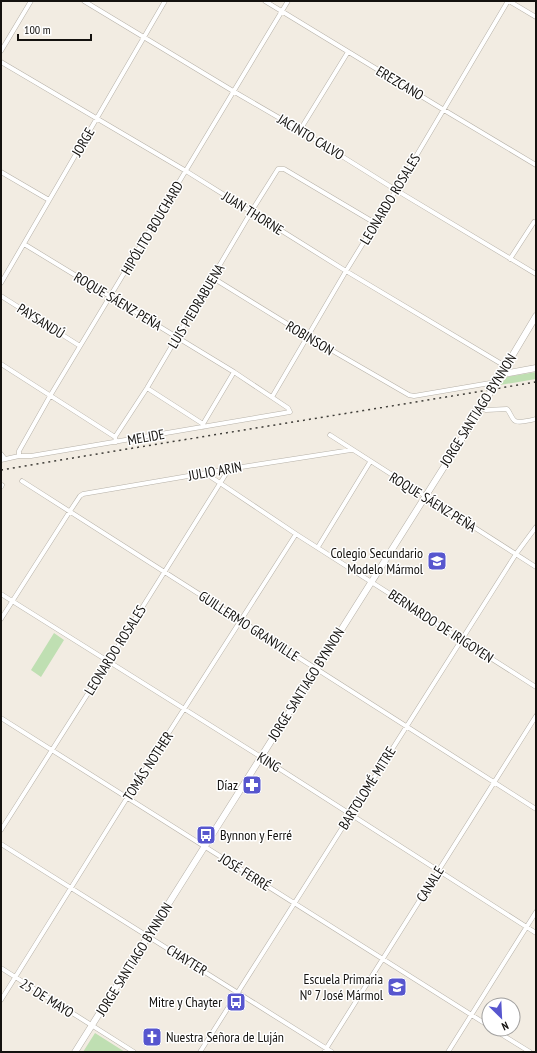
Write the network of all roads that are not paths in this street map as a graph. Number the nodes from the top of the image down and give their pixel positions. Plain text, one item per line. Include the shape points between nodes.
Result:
1 (31, 1) edge
2 (84, 1) edge
3 (165, 1) edge
4 (265, 1) edge
5 (288, 1) edge
6 (508, 1) edge
7 (282, 11) junction
8 (536, 17) edge
9 (145, 37) junction
10 (1, 51) edge
11 (348, 52) junction
12 (1, 62) edge
13 (234, 91) junction
14 (444, 110) junction
15 (97, 118) junction
16 (300, 130) junction
17 (536, 165) edge
18 (186, 171) junction
19 (1, 172) edge
20 (396, 190) junction
21 (49, 200) junction
22 (251, 212) junction
23 (534, 222) dead end
24 (375, 223) junction
25 (24, 244) junction
26 (510, 259) junction
27 (346, 271) junction
28 (536, 274) edge
29 (213, 278) junction
30 (1, 282) edge
31 (1, 296) edge
32 (111, 296) junction
33 (536, 316) edge
34 (177, 336) junction
35 (307, 336) junction
36 (80, 346) junction
37 (1, 364) edge
38 (536, 368) edge
39 (503, 369) junction
40 (234, 372) junction
41 (496, 382) junction
42 (147, 388) junction
43 (50, 396) junction
44 (272, 397) junction
45 (481, 407) junction
46 (290, 412) joint
47 (536, 419) edge
48 (203, 426) junction
49 (330, 436) dead end
50 (115, 437) junction
51 (116, 442) junction
52 (351, 450) junction
53 (1, 454) edge
54 (19, 456) junction
55 (3, 460) edge
56 (370, 462) junction
57 (229, 469) junction
58 (205, 473) junction
59 (22, 481) dead end
60 (220, 484) junction
61 (424, 496) junction
62 (70, 511) junction
63 (536, 527) edge
64 (296, 534) junction
65 (318, 547) junction
66 (516, 554) junction
67 (536, 567) edge
68 (164, 572) junction
69 (371, 581) junction
70 (1, 594) edge
71 (12, 601) junction
72 (1, 619) edge
73 (241, 621) junction
74 (462, 640) junction
75 (108, 662) junction
76 (316, 669) junction
77 (536, 687) edge
78 (184, 710) junction
79 (536, 716) edge
80 (1, 718) edge
81 (406, 726) junction
82 (52, 750) junction
83 (261, 757) junction
84 (494, 781) junction
85 (127, 798) junction
86 (536, 809) edge
87 (350, 814) junction
88 (1, 830) edge
89 (1, 844) edge
90 (204, 847) junction
91 (438, 870) junction
92 (71, 888) junction
93 (294, 903) junction
94 (536, 912) edge
95 (526, 927) junction
96 (536, 933) edge
97 (148, 936) junction
98 (382, 960) junction
99 (1, 968) edge
100 (15, 977) junction
101 (238, 992) junction
102 (1, 1000) edge
103 (471, 1015) junction
104 (481, 1021) edge
105 (91, 1025) junction
106 (506, 1037) edge
107 (325, 1050) edge
108 (74, 1052) edge
109 (134, 1052) edge
110 (200, 1052) edge
111 (332, 1052) edge
112 (448, 1052) edge
113 (530, 1052) edge

1 - 10 street
2 - 9 street, JACINTO CALVO
3 - 9 street, JORGE
4 - 7 street, EREZCANO
5 - 7 street, HIPÓLITO BOUCHARD
6 - 8 street
6 - 14 street, LEONARDO ROSALES
7 - 11 street, EREZCANO
7 - 13 street, HIPÓLITO BOUCHARD
9 - 13 street, JACINTO CALVO
9 - 15 street, JORGE
11 - 14 street, EREZCANO
11 - 16 street
12 - 15 street, JUAN THORNE
13 - 16 street, JACINTO CALVO
13 - 18 street, HIPÓLITO BOUCHARD
14 - 17 street, EREZCANO
14 - 20 street, LEONARDO ROSALES
15 - 18 street, JUAN THORNE
15 - 21 street, JORGE
16 - 20 street, JACINTO CALVO
18 - 22 street, JUAN THORNE
18 - 32 street, HIPÓLITO BOUCHARD
19 - 21 street
20 - 24 street, LEONARDO ROSALES
20 - 26 street, JACINTO CALVO
21 - 25 street, JORGE
22 - 24 street, LUIS PIEDRABUENA via 278,169 284,169
22 - 27 street, JUAN THORNE
22 - 29 street, LUIS PIEDRABUENA
23 - 26 street
24 - 27 street, LEONARDO ROSALES
25 - 30 street, JORGE
25 - 32 street, ROQUE SÁENZ PEÑA
26 - 28 street, JACINTO CALVO
27 - 35 street, LEONARDO ROSALES
27 - 39 street, JUAN THORNE
29 - 34 street, LUIS PIEDRABUENA
29 - 35 street, ROBINSON
31 - 36 street, PAYSANDÚ
32 - 34 street, ROQUE SÁENZ PEÑA
32 - 36 street, HIPÓLITO BOUCHARD
33 - 39 street, JORGE SANTIAGO BYNNON
34 - 40 street, ROQUE SÁENZ PEÑA
34 - 42 street, LUIS PIEDRABUENA
35 - 41 street, ROBINSON via 409,395
35 - 44 street, LEONARDO ROSALES
36 - 43 street, HIPÓLITO BOUCHARD
37 - 43 street
38 - 39 street via 509,373
39 - 41 street, JORGE SANTIAGO BYNNON
40 - 44 street, ROQUE SÁENZ PEÑA
40 - 48 street
41 - 45 street, JORGE SANTIAGO BYNNON
42 - 48 street
42 - 50 street, LUIS PIEDRABUENA
43 - 50 street
43 - 54 street, HIPÓLITO BOUCHARD via 19,451
44 - 46 street, ROQUE SÁENZ PEÑA
45 - 47 street via 486,410 507,409 517,422
45 - 61 street, JORGE SANTIAGO BYNNON
46 - 48 street, MELIDE
48 - 51 street, MELIDE
49 - 52 street, ROQUE SÁENZ PEÑA
50 - 51 street
51 - 54 street, MELIDE
52 - 56 street, ROQUE SÁENZ PEÑA
52 - 57 street, JULIO ARIN
53 - 55 street
54 - 55 street, MELIDE
56 - 61 street, ROQUE SÁENZ PEÑA
56 - 65 street
57 - 58 street, JULIO ARIN
57 - 60 street, LEONARDO ROSALES
58 - 60 street, BERNARDO DE IRIGOYEN
58 - 62 street, JULIO ARIN via 86,493 80,496
59 - 62 street, GUILLERMO GRANVILLE
60 - 64 street, BERNARDO DE IRIGOYEN
60 - 68 street, LEONARDO ROSALES
61 - 66 street, ROQUE SÁENZ PEÑA
61 - 69 street, JORGE SANTIAGO BYNNON
62 - 68 street, GUILLERMO GRANVILLE
62 - 71 street
63 - 66 street, BARTOLOMÉ MITRE
64 - 65 street, BERNARDO DE IRIGOYEN
64 - 73 street, TOMÁS NOTHER
65 - 69 street, BERNARDO DE IRIGOYEN
66 - 67 street, ROQUE SÁENZ PEÑA
66 - 74 street, BARTOLOMÉ MITRE
68 - 73 street, GUILLERMO GRANVILLE
68 - 75 street, LEONARDO ROSALES
69 - 74 street, BERNARDO DE IRIGOYEN
69 - 76 street, JORGE SANTIAGO BYNNON
70 - 71 street, KING
71 - 72 street
71 - 75 street, KING
73 - 76 street, GUILLERMO GRANVILLE
73 - 78 street, TOMÁS NOTHER
74 - 77 street, BERNARDO DE IRIGOYEN
74 - 81 street, BARTOLOMÉ MITRE
75 - 78 street, KING
75 - 82 street, LEONARDO ROSALES
76 - 81 street, GUILLERMO GRANVILLE
76 - 83 street, JORGE SANTIAGO BYNNON
78 - 83 street, KING
78 - 85 street, TOMÁS NOTHER
79 - 84 street, CANALE
80 - 82 street, JOSÉ FERRÉ
81 - 84 street, GUILLERMO GRANVILLE
81 - 87 street, BARTOLOMÉ MITRE
82 - 85 street, JOSÉ FERRÉ
82 - 88 street, LEONARDO ROSALES
83 - 87 street, KING
83 - 90 street, JORGE SANTIAGO BYNNON
84 - 86 street, GUILLERMO GRANVILLE
84 - 91 street, CANALE
85 - 90 street, JOSÉ FERRÉ
85 - 92 street, TOMÁS NOTHER
87 - 91 street, KING
87 - 93 street, BARTOLOMÉ MITRE
89 - 92 street, CHAYTER
90 - 93 street, JOSÉ FERRÉ
90 - 97 street, JORGE SANTIAGO BYNNON
91 - 95 street, KING
91 - 98 street, CANALE
92 - 97 street, CHAYTER
92 - 100 street, TOMÁS NOTHER
93 - 98 street, JOSÉ FERRÉ
93 - 101 street, BARTOLOMÉ MITRE
94 - 95 street
95 - 96 street, KING
95 - 103 street
97 - 101 street, CHAYTER
97 - 105 street, JORGE SANTIAGO BYNNON
98 - 103 street, JOSÉ FERRÉ
98 - 107 street, CANALE
99 - 100 street, 25 DE MAYO
100 - 102 street, TOMÁS NOTHER
100 - 105 street, 25 DE MAYO
101 - 107 street, CHAYTER
101 - 110 street, BARTOLOMÉ MITRE
103 - 104 street, JOSÉ FERRÉ
103 - 112 street
105 - 108 street, JORGE SANTIAGO BYNNON
105 - 109 street, 25 DE MAYO
106 - 113 street
107 - 111 street, CHAYTER

